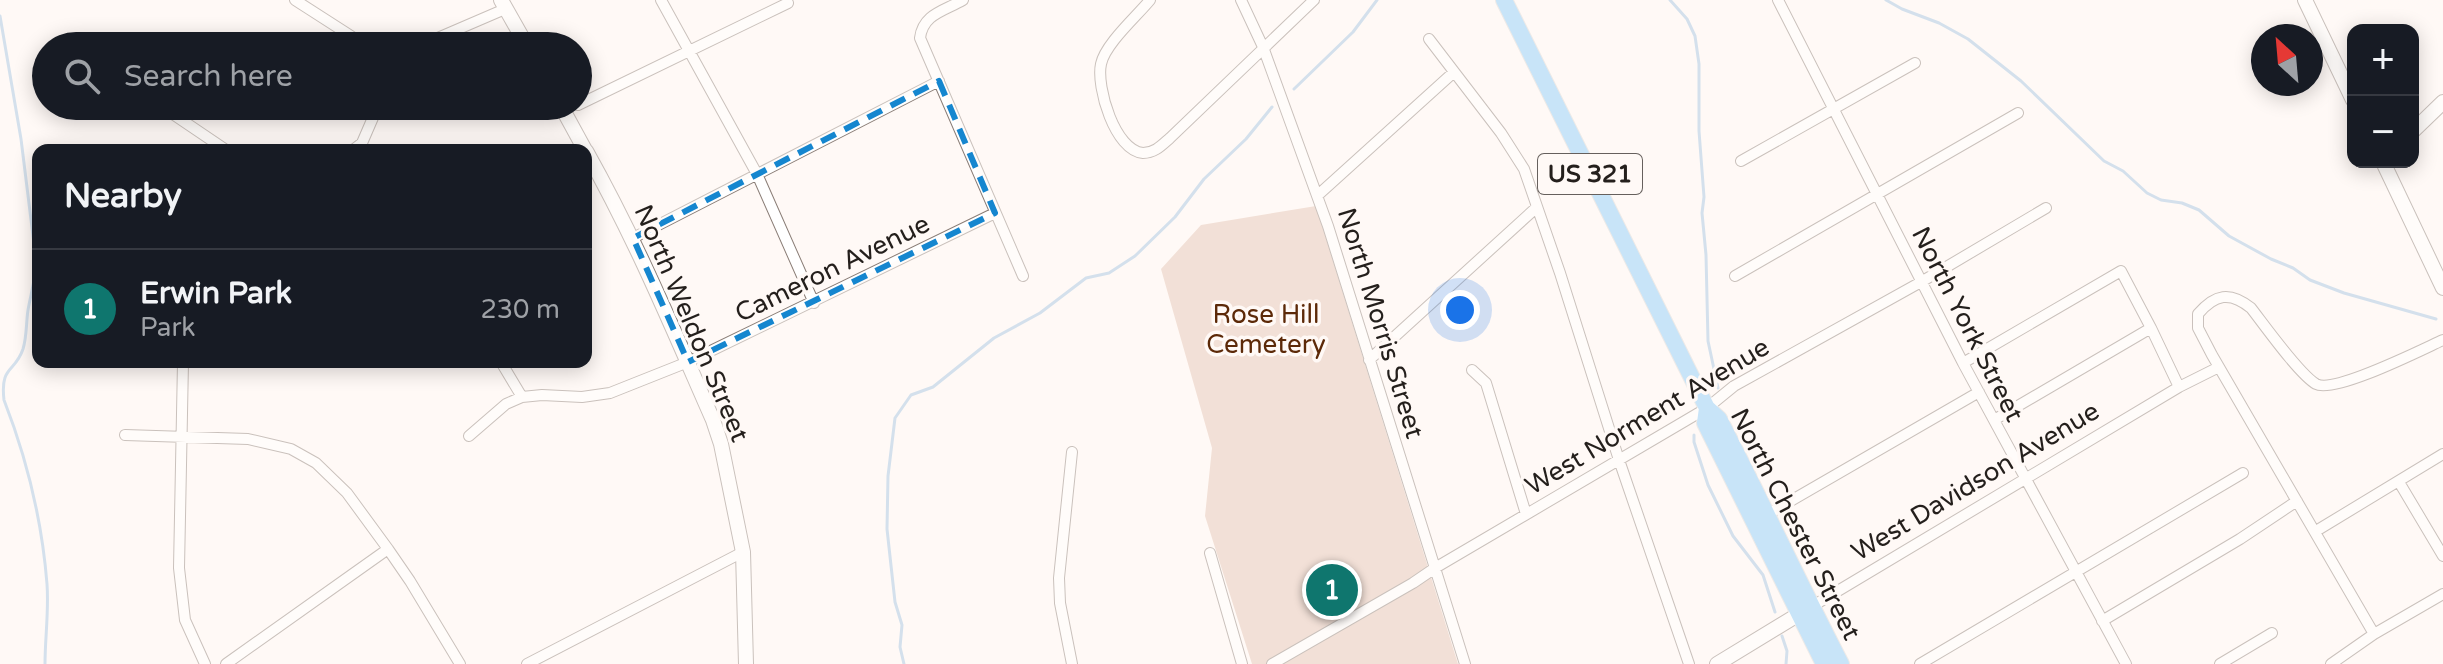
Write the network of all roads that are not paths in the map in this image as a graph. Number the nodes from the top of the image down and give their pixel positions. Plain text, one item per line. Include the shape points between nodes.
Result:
1 (295, 0) edge
2 (661, 0) edge
3 (963, 0) edge
4 (1150, 0) edge
5 (1241, 0) edge
6 (1314, 0) edge
7 (1504, 0) edge
8 (1778, 0) edge
9 (2305, 0) edge
10 (788, 3) dead end
11 (503, 4) edge
12 (345, 32) edge
13 (447, 32) edge
14 (519, 32) edge
15 (1429, 39) dead end
16 (1263, 47) junction
17 (691, 50) junction
18 (1915, 63) dead end
19 (1454, 72) junction
20 (939, 81) junction
21 (2351, 96) edge
22 (592, 97) edge
23 (2443, 102) edge
24 (1833, 109) junction
25 (2018, 113) dead end
26 (182, 120) edge
27 (372, 120) edge
28 (575, 120) edge
29 (2419, 125) edge
30 (208, 138) junction
31 (204, 144) edge
32 (217, 144) edge
33 (363, 144) edge
34 (584, 144) edge
35 (592, 161) edge
36 (1741, 161) dead end
37 (2386, 168) edge
38 (757, 174) junction
39 (1318, 195) junction
40 (1877, 195) junction
41 (1537, 207) junction
42 (2046, 208) dead end
43 (995, 213) junction
44 (633, 238) junction
45 (1023, 276) dead end
46 (1735, 276) dead end
47 (1921, 282) junction
48 (2443, 288) edge
49 (814, 303) junction
50 (2151, 328) junction
51 (2443, 340) edge
52 (1369, 360) junction
53 (688, 362) junction
54 (1963, 363) junction
55 (2219, 367) junction
56 (183, 368) edge
57 (505, 368) edge
58 (1472, 370) dead end
59 (2179, 387) junction
60 (1979, 392) junction
61 (522, 397) junction
62 (1707, 408) junction
63 (1994, 420) junction
64 (125, 435) dead end
65 (469, 436) dead end
66 (180, 437) junction
67 (1072, 452) dead end
68 (2443, 454) edge
69 (1619, 460) junction
70 (2243, 473) dead end
71 (2025, 481) junction
72 (2399, 482) junction
73 (2297, 501) junction
74 (1526, 514) junction
75 (1768, 514) junction
76 (2316, 531) junction
77 (388, 549) junction
78 (743, 552) junction
79 (1210, 553) dead end
80 (2443, 556) edge
81 (1435, 568) junction
82 (2076, 573) junction
83 (2443, 594) edge
84 (1806, 610) junction
85 (2102, 621) junction
86 (2272, 633) dead end
87 (2374, 634) junction
88 (205, 664) edge
89 (226, 664) edge
90 (460, 664) edge
91 (527, 664) edge
92 (746, 664) edge
93 (1072, 664) edge
94 (1242, 664) edge
95 (1272, 664) edge
96 (1465, 664) edge
97 (1689, 664) edge
98 (1717, 664) edge
99 (1824, 664) edge
100 (1841, 664) edge
101 (1920, 664) edge
102 (2125, 664) edge
103 (2220, 664) edge
104 (2331, 664) edge

1 - 12 street
2 - 17 street
3 - 20 street via 922,26 920,38
4 - 16 street via 1100,66 1112,124 1141,153 1154,151 1170,138
5 - 16 street, North Morris Street
6 - 16 street
7 - 62 main road, North Chester Street / US 321
8 - 24 street, North York Street
9 - 21 street
10 - 17 street
11 - 13 street
11 - 14 street
15 - 19 street
16 - 39 street, North Morris Street
17 - 22 street
17 - 38 street
18 - 24 street
19 - 39 street
19 - 41 street via 1518,156
20 - 38 street
20 - 43 street
23 - 29 street
24 - 36 street
24 - 40 street, North York Street
25 - 40 street
26 - 30 street
27 - 33 street
28 - 34 street, North Weldon Street
30 - 31 street
30 - 32 street
35 - 44 street, North Weldon Street
37 - 48 street
38 - 44 street
38 - 49 street
39 - 52 street, North Morris Street
40 - 46 street
40 - 47 street, North York Street
41 - 52 street
41 - 69 street
42 - 47 street, West Norment Avenue
43 - 45 street
43 - 49 street, Cameron Avenue
44 - 53 street, North Weldon Street
47 - 54 street, North York Street
47 - 62 street, West Norment Avenue via 1734,386
49 - 53 street, Cameron Avenue
50 - 54 street via 2121,271
50 - 59 street
50 - 63 street
51 - 55 street via 2325,387 2303,372 2251,308 2236,298 2217,297 2197,321
52 - 81 street, North Morris Street
53 - 61 street, Cameron Avenue via 610,393
53 - 78 street, North Weldon Street via 721,444
54 - 60 street, North York Street
55 - 59 street, West Davidson Avenue
55 - 73 street
56 - 66 street
57 - 61 street
58 - 74 street via 1486,383
59 - 71 street, West Davidson Avenue
60 - 63 street, North York Street
60 - 75 street
61 - 65 street
62 - 69 street, West Norment Avenue
62 - 75 main road, North Chester Street / US 321 via 1719,419
62 - 84 main road, North Chester Street / US 321 via 1705,423
63 - 71 street, North York Street
64 - 66 street
66 - 77 street via 248,439 304,456 337,482
66 - 88 street via 183,607
67 - 93 street via 1059,578
68 - 72 street
69 - 74 street, West Norment Avenue
69 - 97 street
70 - 82 street
71 - 82 street, North York Street
71 - 84 street, West Davidson Avenue
72 - 76 street
72 - 80 street
73 - 76 street
73 - 85 street
74 - 81 street, West Norment Avenue
75 - 84 main road, North Chester Street / US 321
76 - 87 street
77 - 89 street
77 - 90 street
78 - 91 street
78 - 92 street, North Weldon Street
79 - 94 street
81 - 95 street, West Norment Avenue
81 - 96 street, North Morris Street
82 - 85 street, North York Street
82 - 101 street
83 - 87 street
84 - 98 street, West Davidson Avenue
84 - 99 main road, North Chester Street / US 321
84 - 100 main road, North Chester Street / US 321
85 - 102 street, North York Street
86 - 103 street
87 - 104 street

